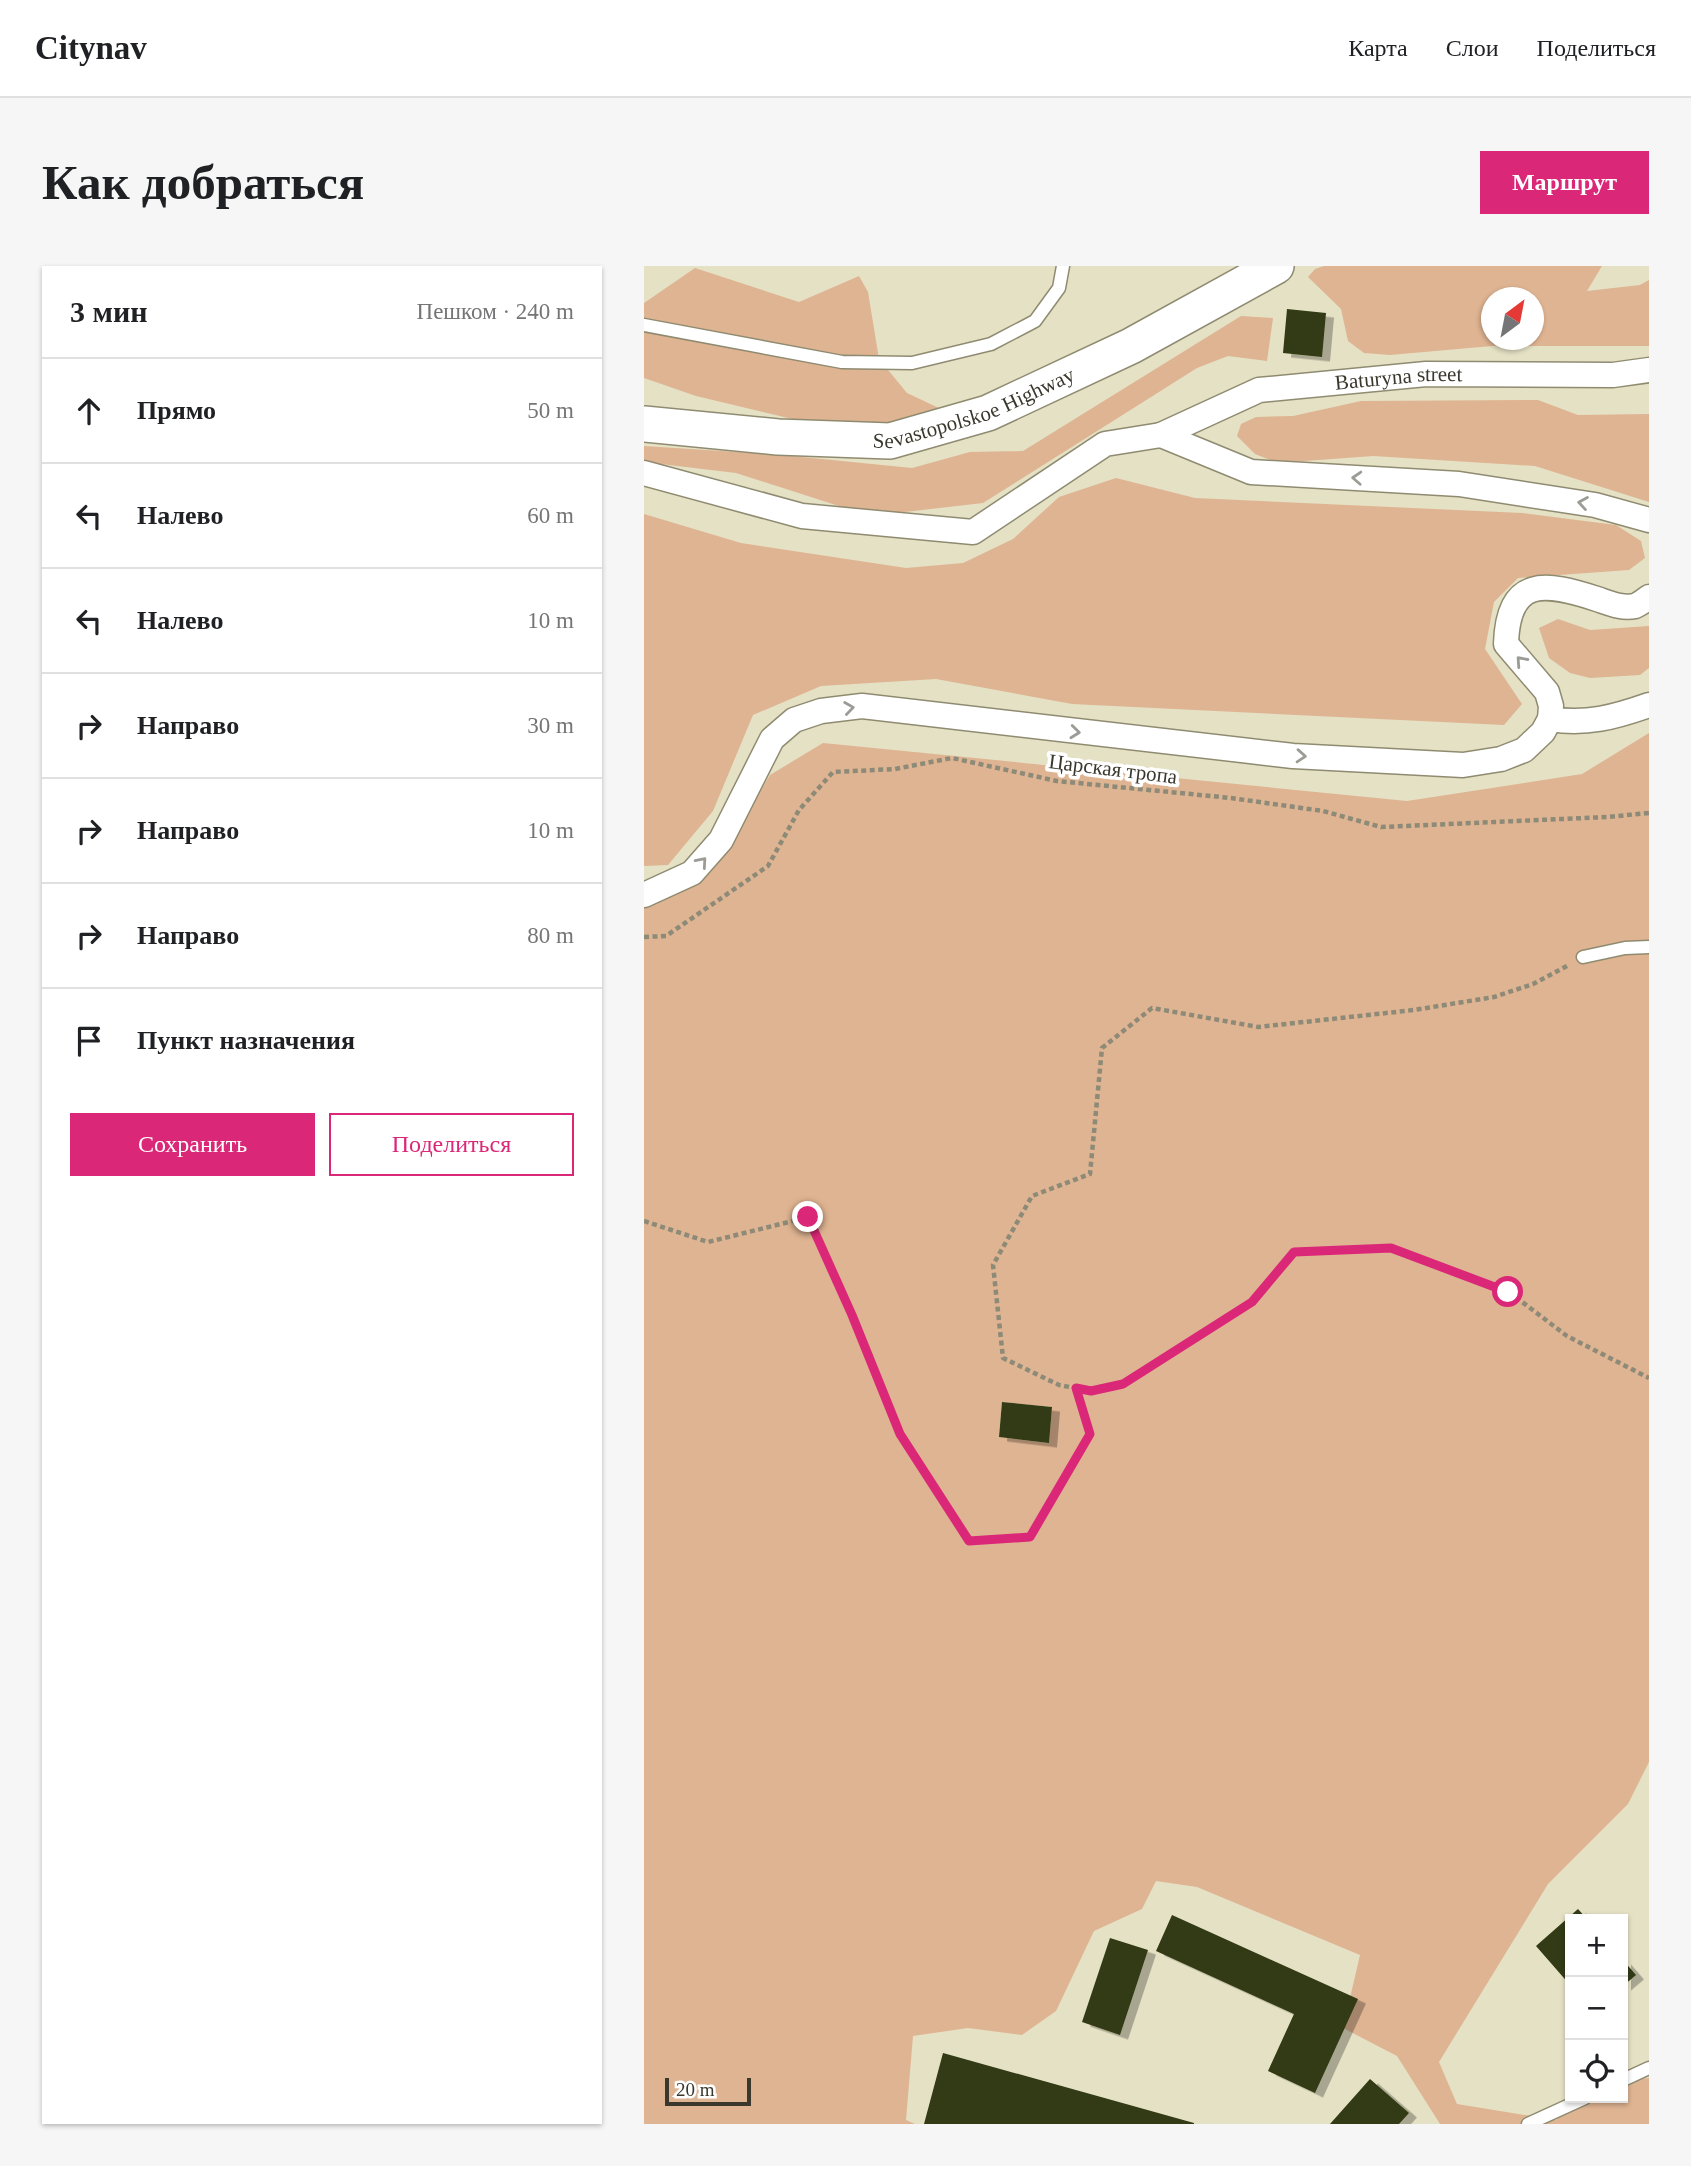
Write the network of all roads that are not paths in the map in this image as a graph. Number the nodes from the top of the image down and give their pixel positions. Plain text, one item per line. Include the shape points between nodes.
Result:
1 (1063, 266) edge
2 (1276, 266) edge
3 (644, 326) edge
4 (1649, 370) edge
5 (644, 424) edge
6 (1161, 435) junction
7 (644, 474) edge
8 (1649, 520) edge
9 (1649, 597) edge
10 (1649, 705) edge
11 (1550, 719) junction
12 (644, 895) edge
13 (1649, 947) edge
14 (1583, 957) road end
15 (1649, 2068) edge
16 (1628, 2078) edge
17 (1574, 2103) edge
18 (1528, 2124) edge

1 - 3 lane via 1059,288 1035,321 991,344 912,363 842,362
2 - 5 main road, Sevastopolskoe Highway via 1132,346 988,413 890,440 778,437
4 - 6 street, Baturyna street via 1426,374 1259,390
6 - 7 street, Baturyna street via 1105,444 973,532 802,516
8 -> 6 street via 1595,505 1459,484 1251,472
11 -> 9 street via 1547,692 1506,644 1513,603 1525,591 1550,587 1621,607 1636,606
10 - 11 street via 1588,722
12 -> 11 street via 692,873 721,840 772,739 794,720 821,711 862,706 1293,756 1463,765 1524,750
13 - 14 lane
15 - 16 lane
17 - 18 lane

